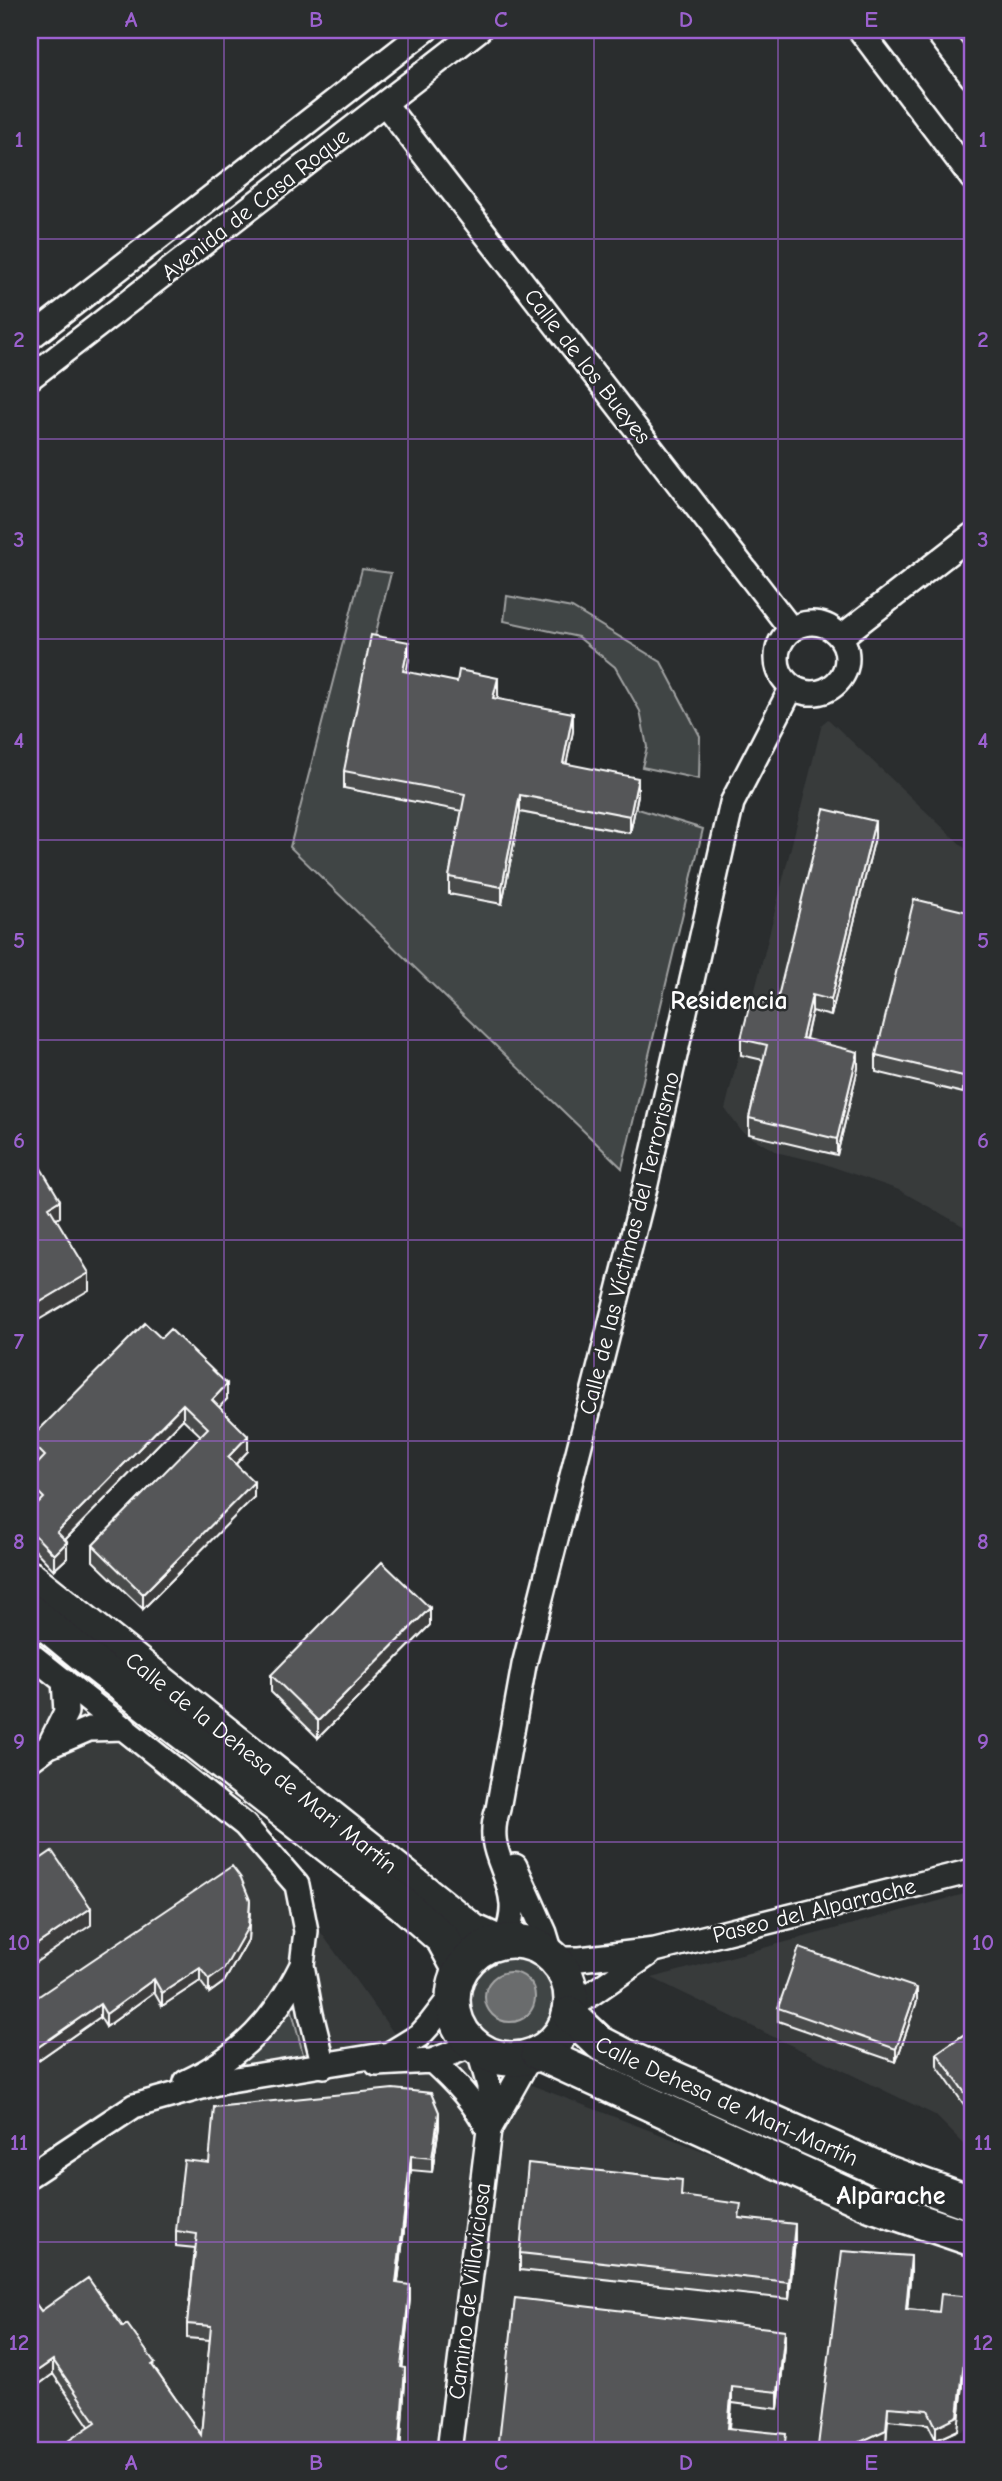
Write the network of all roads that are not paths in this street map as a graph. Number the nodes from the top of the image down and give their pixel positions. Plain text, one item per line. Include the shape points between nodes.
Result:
1 (426, 30) edge
2 (479, 30) edge
3 (860, 30) edge
4 (937, 30) edge
5 (972, 77) edge
6 (385, 104) junction
7 (972, 178) edge
8 (30, 338) edge
9 (30, 378) edge
10 (972, 535) edge
11 (791, 629) junction
12 (841, 637) junction
13 (792, 687) junction
14 (30, 1578) edge
15 (30, 1611) edge
16 (30, 1654) edge
17 (64, 1680) junction
18 (125, 1728) junction
19 (50, 1746) junction
20 (30, 1759) edge
21 (498, 1809) junction
22 (972, 1871) edge
23 (501, 1942) junction
24 (655, 1950) junction
25 (554, 1958) junction
26 (302, 1965) junction
27 (457, 1982) junction
28 (570, 2011) junction
29 (476, 2047) junction
30 (535, 2054) junction
31 (432, 2061) junction
32 (324, 2066) junction
33 (134, 2106) junction
34 (489, 2130) junction
35 (30, 2175) edge
36 (972, 2203) edge
37 (972, 2239) edge
38 (449, 2451) edge

1 - 8 street, Avenida de Casa Roque
2 - 6 street, Avenida de Casa Roque
3 - 7 street
4 - 5 street
6 - 9 street, Avenida de Casa Roque
6 - 11 street, Calle de los Bueyes
10 - 12 street
11 - 12 street via 818,622
11 - 13 street via 776,651 782,678
12 - 13 street via 847,664 842,677 819,692
13 - 21 street, Calle de las Víctimas del Terrorismo via 732,803 646,1184 524,1665
14 - 23 street, Calle de la Dehesa de Mari Martín via 473,1931
15 - 27 street, Calle de la Dehesa de Mari Martín via 403,1904 443,1939
16 - 17 street
17 - 18 street
17 - 19 street via 66,1713
18 - 19 street via 89,1730
18 - 26 street via 245,1825 297,1885 306,1931
19 - 20 street
21 - 23 street, Calle de las Víctimas del Terrorismo via 494,1840 512,1903 512,1917
21 - 25 street, Calle de las Víctimas del Terrorismo via 509,1852
22 - 24 street, Paseo del Alparrache
23 - 25 street via 522,1941
23 - 27 street via 470,1958
24 - 25 street, Paseo del Alparrache
24 - 28 street, Paseo del Alparrache
25 - 28 street via 571,1990
26 - 32 street
26 - 33 street via 292,1986 251,2040 197,2076
27 - 29 street via 454,2013
27 - 32 street via 420,2035 389,2054
28 - 30 street via 563,2030
28 - 36 street, Calle Dehesa de Mari-Martín via 600,2043 631,2059 886,2172
29 - 30 street via 513,2059
29 - 31 street
29 - 34 street, Camino de Villaviciosa via 489,2086
30 - 34 street, Camino de Villaviciosa
30 - 37 street via 872,2205
31 - 32 street
31 - 34 street via 473,2103
32 - 33 street via 224,2081
33 - 35 street
34 - 38 street, Camino de Villaviciosa

